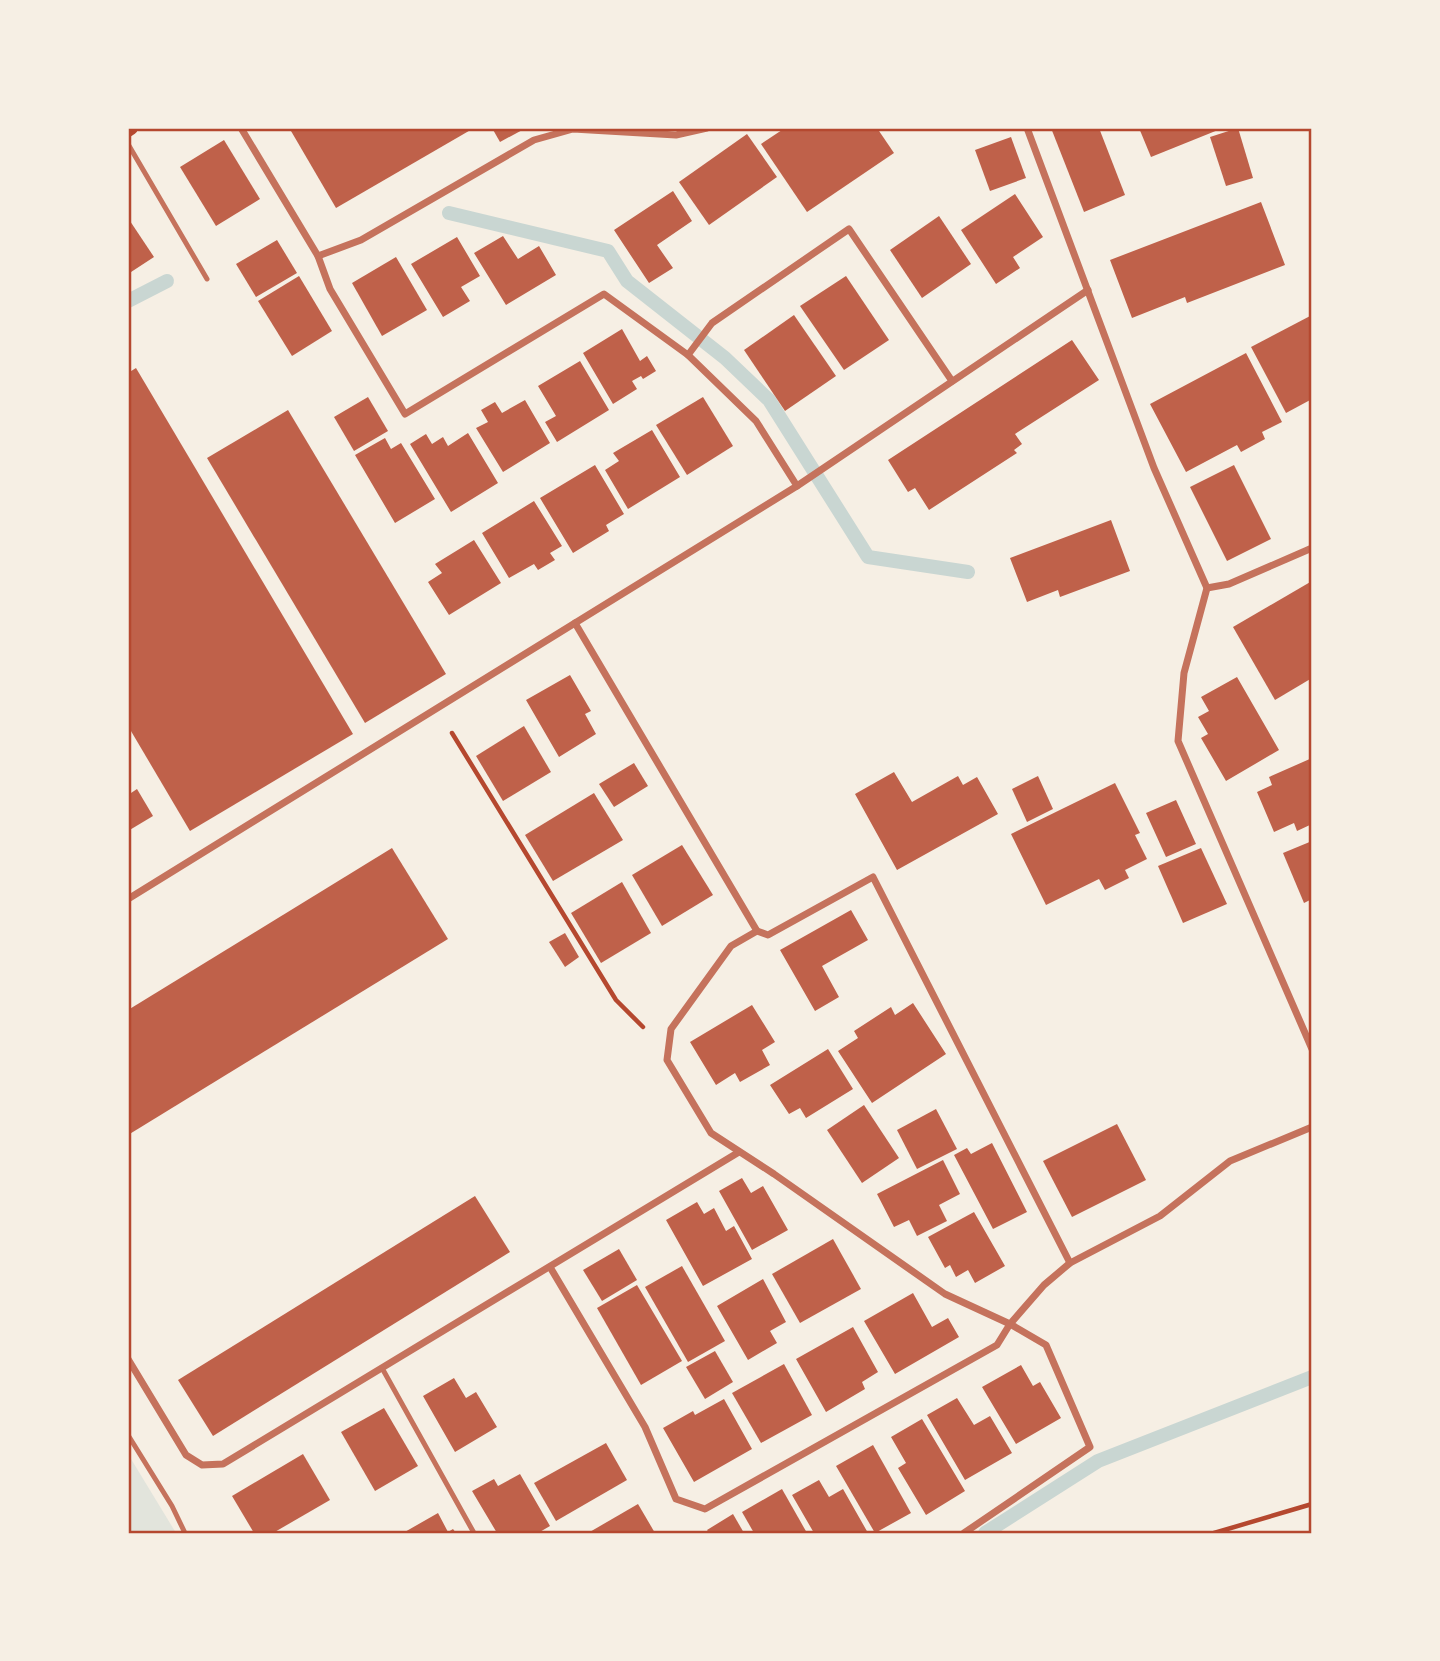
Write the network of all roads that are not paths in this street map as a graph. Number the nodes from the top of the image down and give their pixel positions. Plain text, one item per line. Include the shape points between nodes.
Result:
1 (241, 128) edge
2 (707, 128) edge
3 (1027, 128) edge
4 (128, 144) edge
5 (317, 256) junction
6 (207, 279) dead end
7 (1088, 290) junction
8 (688, 355) junction
9 (952, 381) junction
10 (797, 486) junction
11 (1312, 548) edge
12 (1207, 588) junction
13 (575, 623) junction
14 (128, 899) edge
15 (757, 930) junction
16 (1312, 1049) edge
17 (1312, 1127) edge
18 (739, 1152) junction
19 (1070, 1263) junction
20 (550, 1268) junction
21 (1010, 1324) junction
22 (128, 1360) edge
23 (382, 1368) junction
24 (128, 1435) edge
25 (185, 1533) edge
26 (474, 1533) edge
27 (964, 1533) edge

1 - 5 street
2 - 5 street via 676,135 573,129 534,139 361,240
3 - 7 street
4 - 6 lane
5 - 8 street via 330,289 405,415 604,295
7 - 9 street
7 - 12 street via 1154,468
8 - 9 street via 712,323 849,229
8 - 10 street via 756,421
9 - 10 street
10 - 13 street
11 - 12 street via 1229,584
12 - 16 street via 1184,673 1178,741
13 - 14 street
13 - 15 street
15 - 18 street via 731,946 671,1029 667,1060 711,1133
15 - 19 street via 768,935 873,877
17 - 19 street via 1230,1161 1160,1216
18 - 20 street
18 - 21 street via 945,1294
19 - 21 street
20 - 21 street via 645,1427 676,1499 705,1508 997,1345
20 - 23 street
21 - 27 street via 1046,1345 1090,1447
22 - 23 street via 186,1455 202,1465 223,1464
23 - 26 lane
24 - 25 lane

